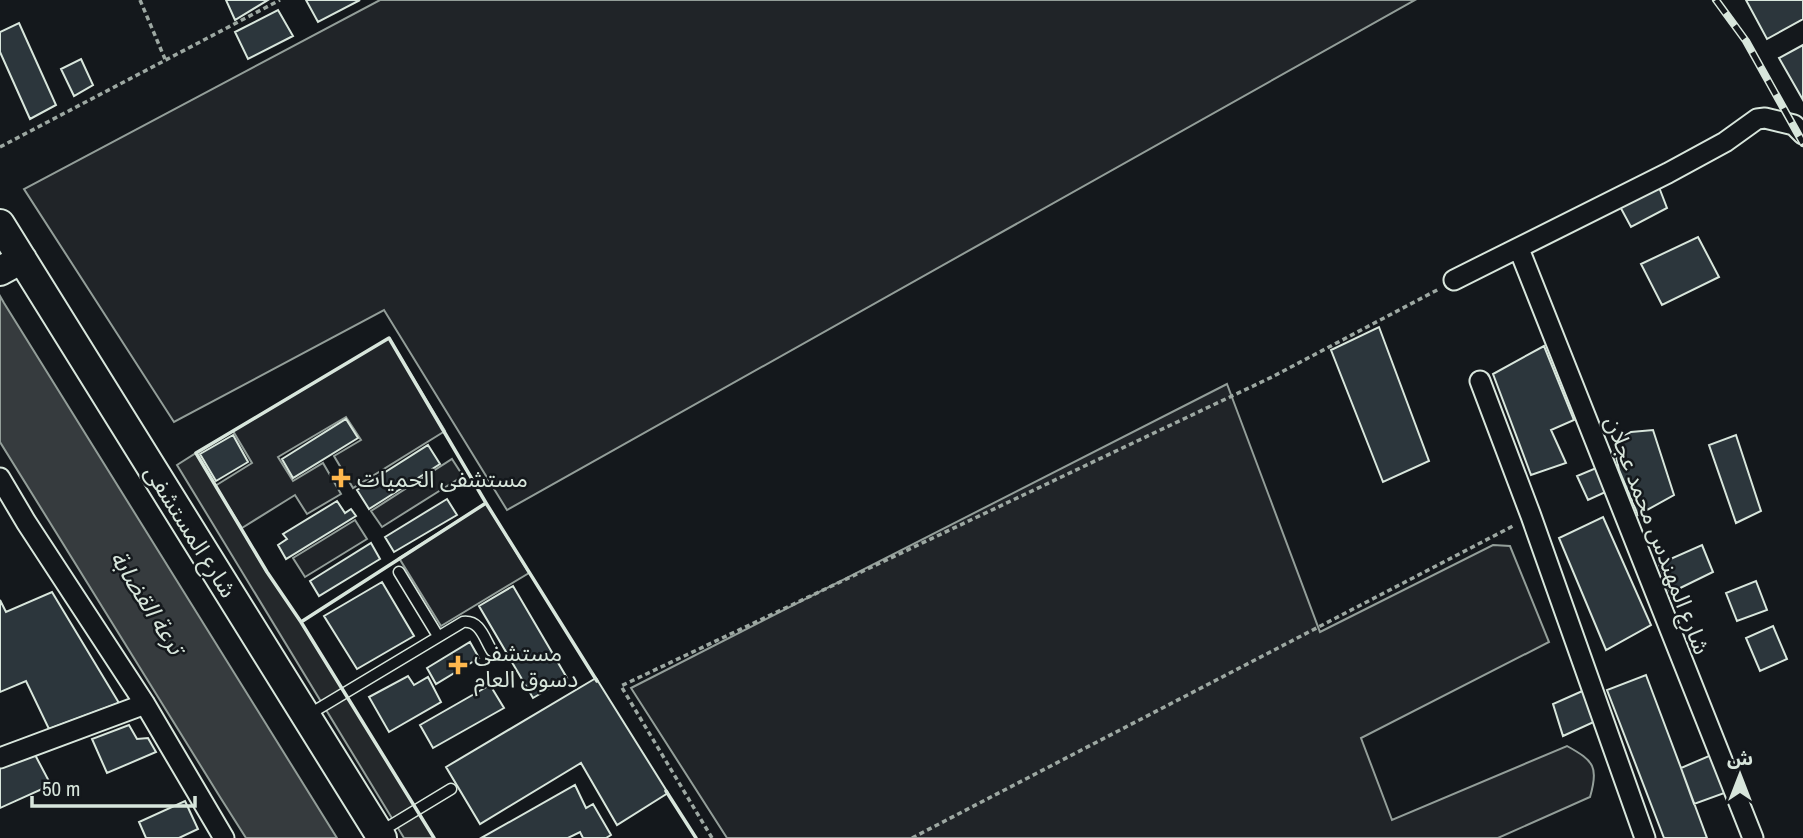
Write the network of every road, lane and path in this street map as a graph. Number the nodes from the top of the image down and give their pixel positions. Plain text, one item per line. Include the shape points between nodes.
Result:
1 (140, 0) edge
2 (280, 0) edge
3 (166, 60) junction
4 (1803, 134) edge
5 (0, 147) edge
6 (0, 224) edge
7 (1519, 248) junction
8 (8, 267) edge
9 (1454, 280) joint
10 (1480, 381) dead end
11 (0, 478) edge
12 (8, 508) edge
13 (1531, 516) junction
14 (399, 572) dead end
15 (438, 636) junction
16 (492, 651) dead end
17 (145, 704) junction
18 (306, 716) junction
19 (0, 758) edge
20 (452, 789) dead end
21 (380, 836) edge
22 (224, 838) edge
23 (712, 838) edge
24 (912, 838) edge
25 (1645, 838) edge
26 (1753, 838) edge

1 - 3 path
2 - 3 path
3 - 5 path
4 - 7 street via 1794,125 1756,119 1725,142
6 - 8 main road, شارع المستشفى
7 - 9 street
7 - 26 street, شارع المهندس محمد عجلان
8 - 18 main road, شارع المستشفى
9 - 23 path via 1272,377 621,686
10 - 13 street
11 - 12 street
12 - 17 street
13 - 24 path
13 - 25 street
14 - 15 lane
15 - 16 lane via 470,621 477,624
15 - 18 lane
17 - 19 street
17 - 22 street
18 - 21 main road, شارع المستشفى
20 - 21 lane

